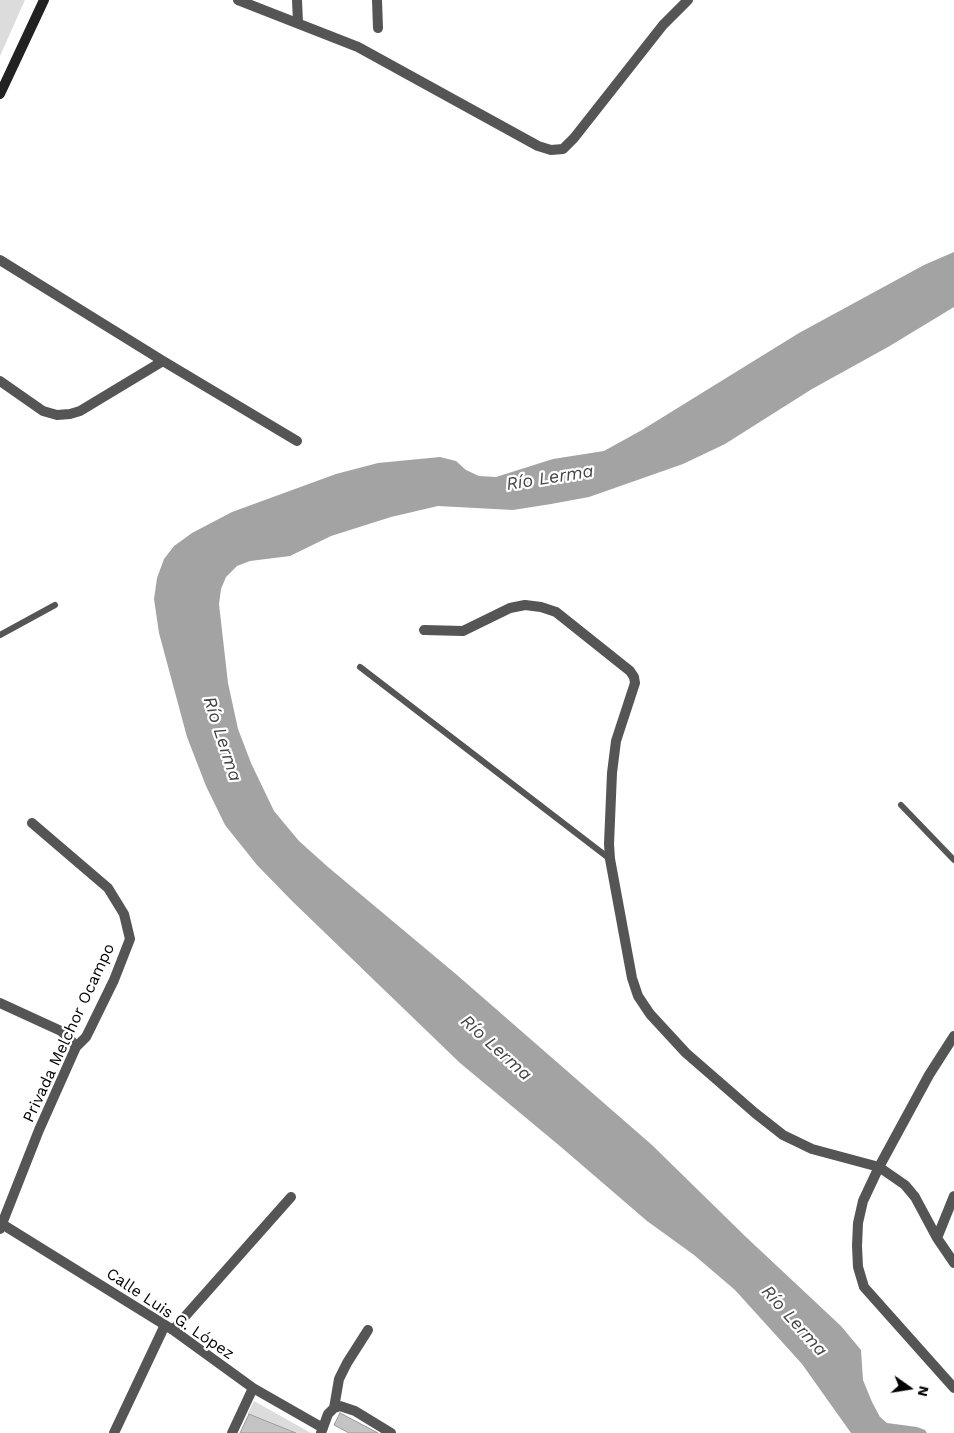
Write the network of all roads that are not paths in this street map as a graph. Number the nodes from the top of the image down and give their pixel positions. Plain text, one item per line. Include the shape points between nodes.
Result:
1 (44, 0) edge
2 (238, 0) edge
3 (298, 0) edge
4 (377, 0) edge
5 (688, 0) edge
6 (298, 22) junction
7 (378, 28) dead end
8 (0, 94) edge
9 (0, 260) edge
10 (163, 361) junction
11 (0, 381) edge
12 (297, 441) dead end
13 (55, 605) dead end
14 (424, 630) dead end
15 (0, 635) edge
16 (360, 667) dead end
17 (901, 805) dead end
18 (32, 823) dead end
19 (610, 859) junction
20 (954, 860) edge
21 (0, 1003) edge
22 (954, 1036) edge
23 (76, 1048) junction
24 (879, 1167) junction
25 (954, 1196) edge
26 (291, 1197) dead end
27 (1, 1227) edge
28 (937, 1238) junction
29 (954, 1263) edge
30 (169, 1328) junction
31 (368, 1330) dead end
32 (252, 1388) junction
33 (954, 1388) edge
34 (334, 1408) junction
35 (322, 1431) edge
36 (114, 1433) edge
37 (232, 1433) edge
38 (391, 1433) edge

1 - 8 main road
2 - 6 street
3 - 6 street
4 - 7 street
5 - 6 street via 657,32 564,149 551,150 538,146 381,58
9 - 10 street
10 - 11 street via 70,414 57,415 43,410
10 - 12 street
13 - 15 lane
14 - 19 street via 463,631 510,608 525,605 541,607 556,612 630,671 635,683 616,741 612,773 608,829
16 - 19 lane
17 - 20 lane
18 - 23 street, Privada Melchor Ocampo via 108,888 124,914 130,939 91,1027
19 - 24 street via 634,987 667,1034 783,1135 812,1149
21 - 23 street via 61,1031
22 - 24 street
23 - 27 street, Privada Melchor Ocampo
24 - 28 street via 911,1191
24 - 33 street via 863,1202 858,1223 858,1267 864,1287
25 - 28 street
26 - 30 street
27 - 30 street, Calle Luis G. López
28 - 29 street
30 - 32 street, Calle Luis G. López
30 - 36 street
31 - 34 street via 339,1380
32 - 35 street, Calle Luis G. López
32 - 37 street
34 - 35 street via 328,1414
34 - 38 street via 340,1406 355,1411

